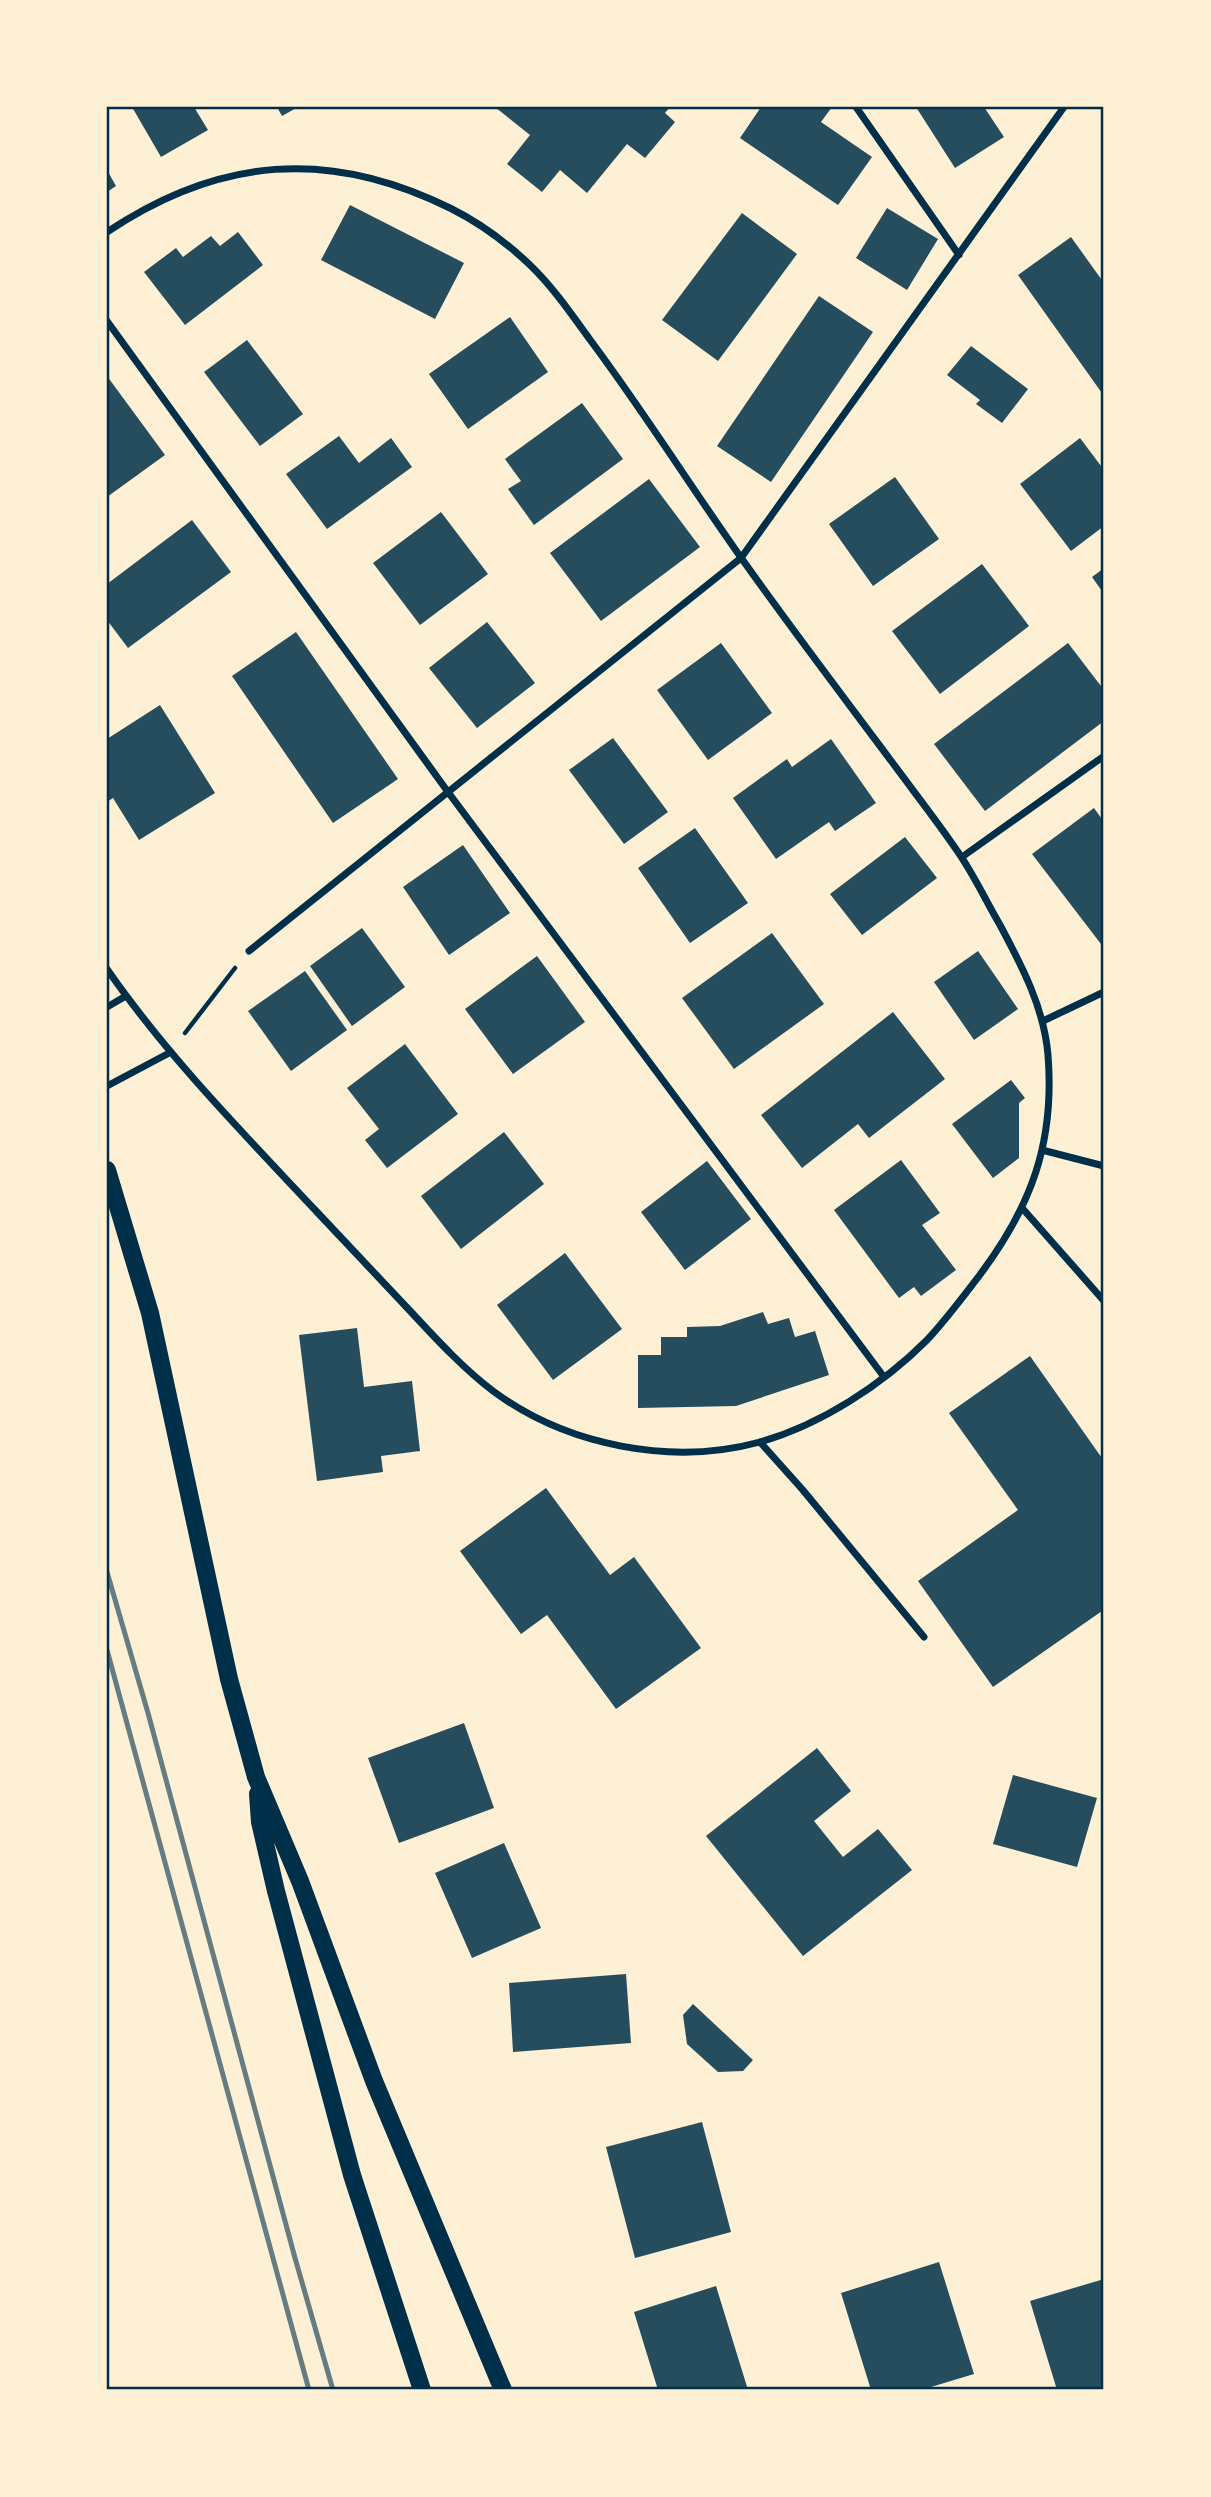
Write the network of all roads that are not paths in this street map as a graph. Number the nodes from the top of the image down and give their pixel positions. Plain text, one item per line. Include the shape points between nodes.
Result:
1 (856, 107) edge
2 (1065, 107) edge
3 (107, 232) edge
4 (959, 255) junction
5 (107, 321) edge
6 (741, 558) junction
7 (1104, 757) edge
8 (448, 792) junction
9 (962, 858) junction
10 (249, 951) road end
11 (107, 969) edge
12 (1104, 992) edge
13 (125, 996) junction
14 (107, 1007) edge
15 (1043, 1021) junction
16 (171, 1052) junction
17 (107, 1086) edge
18 (1042, 1150) junction
19 (1104, 1166) edge
20 (107, 1170) edge
21 (1023, 1209) junction
22 (1104, 1301) edge
23 (884, 1377) junction
24 (760, 1441) junction
25 (924, 1637) dead end
26 (256, 1777) junction
27 (422, 2390) edge
28 (503, 2390) edge

1 - 4 street
2 - 4 street
3 - 6 street via 190,187 283,168 347,171 408,189 456,211 532,266 562,301
4 - 6 street
5 - 8 street
6 - 8 street
6 - 9 street
7 - 9 street
8 - 10 street
8 - 23 street
9 - 15 street via 1016,954
11 - 13 street
12 - 15 street
13 - 14 street
13 - 16 street
15 - 18 street via 1049,1088
16 - 17 street
16 - 24 street via 451,1354 495,1393 569,1433 623,1446 689,1451
18 - 19 street
18 - 21 street
20 - 26 main road via 150,1313 229,1679
21 - 22 street
21 - 23 street via 953,1310
23 - 24 street via 827,1413
24 - 25 street
26 - 27 main road via 269,1862 345,2148
26 - 28 main road via 292,1859 374,2081

